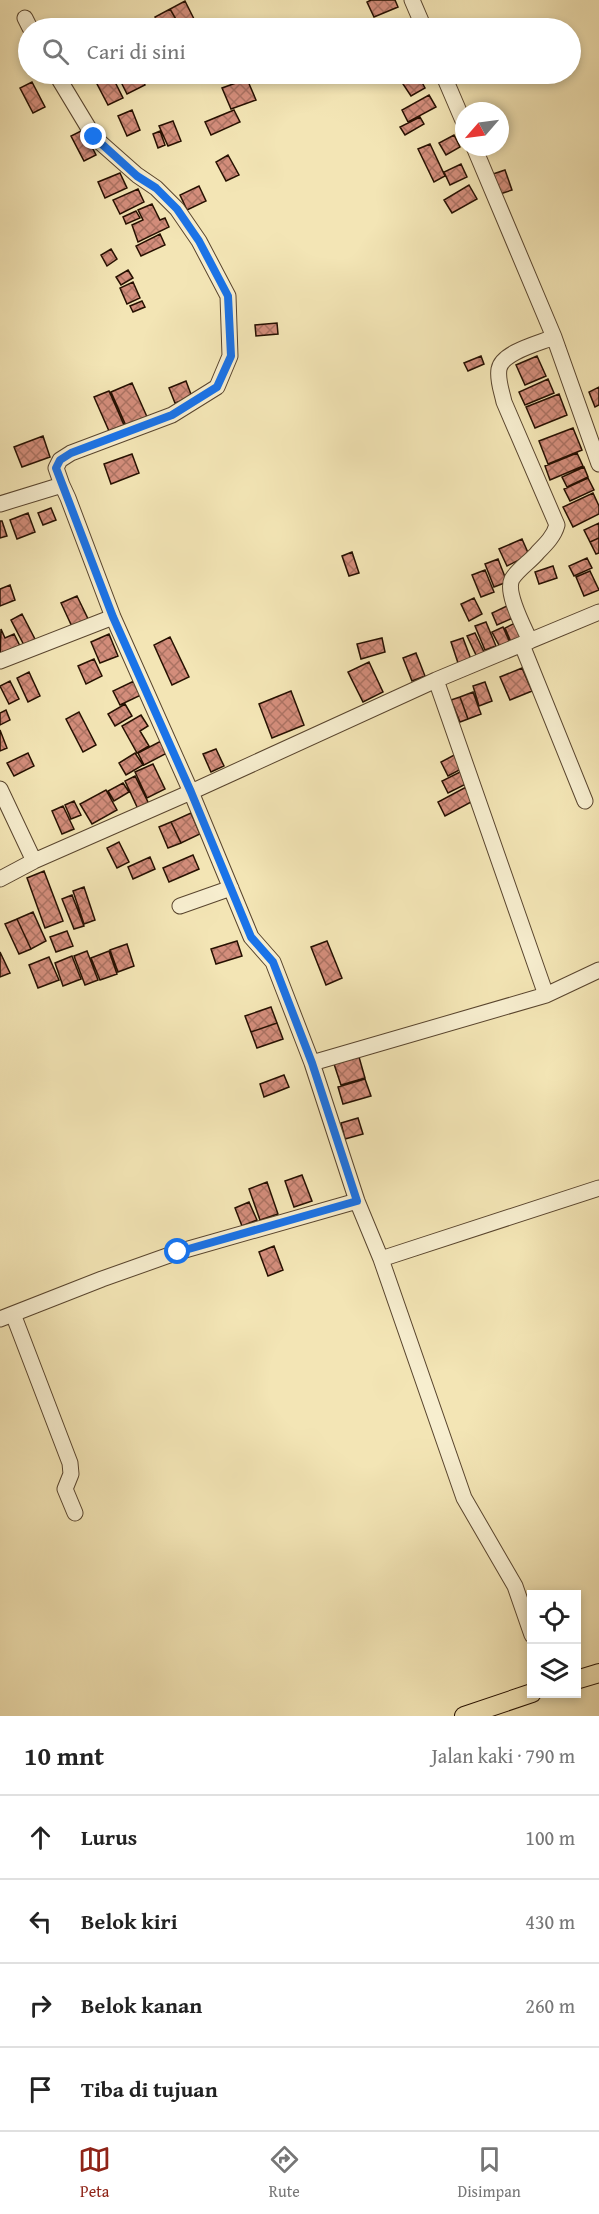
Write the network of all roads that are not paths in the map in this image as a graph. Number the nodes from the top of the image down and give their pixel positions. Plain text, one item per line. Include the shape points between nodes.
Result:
1 (412, 0) edge
2 (420, 18) edge
3 (62, 84) edge
4 (447, 84) edge
5 (455, 102) edge
6 (478, 156) edge
7 (555, 337) junction
8 (599, 464) edge
9 (62, 485) junction
10 (0, 504) edge
11 (599, 612) edge
12 (113, 617) junction
13 (526, 643) junction
14 (0, 662) edge
15 (436, 680) junction
16 (0, 789) edge
17 (191, 792) junction
18 (585, 801) dead end
19 (33, 861) junction
20 (0, 879) edge
21 (231, 888) junction
22 (180, 906) dead end
23 (599, 970) edge
24 (546, 995) junction
25 (312, 1063) junction
26 (599, 1188) edge
27 (357, 1201) junction
28 (381, 1259) junction
29 (7, 1317) edge
30 (75, 1513) dead end
31 (527, 1623) edge
32 (599, 1673) edge
33 (581, 1678) edge
34 (527, 1694) edge
35 (464, 1716) edge

1 - 2 street
3 - 9 street via 94,137 156,188 177,209 199,241 228,296 231,356 217,387 172,415 60,460 56,468
4 - 5 street
6 - 7 street
7 - 8 street
7 - 13 street via 506,357 499,369 504,402 557,525 511,580 512,600
9 - 10 street
9 - 12 street
11 - 13 street
12 - 14 street
12 - 17 street
13 - 15 street
13 - 18 street
15 - 17 street
15 - 24 street
16 - 19 street
17 - 19 street
17 - 21 street
19 - 20 street
21 - 22 street
21 - 25 street via 251,937 273,962
23 - 24 street
24 - 25 street
25 - 27 street
26 - 28 street
27 - 28 street
27 - 29 street via 178,1252
28 - 31 street via 465,1498 515,1586
29 - 30 street via 70,1463 71,1474 65,1489
32 - 33 main road
34 - 35 main road

